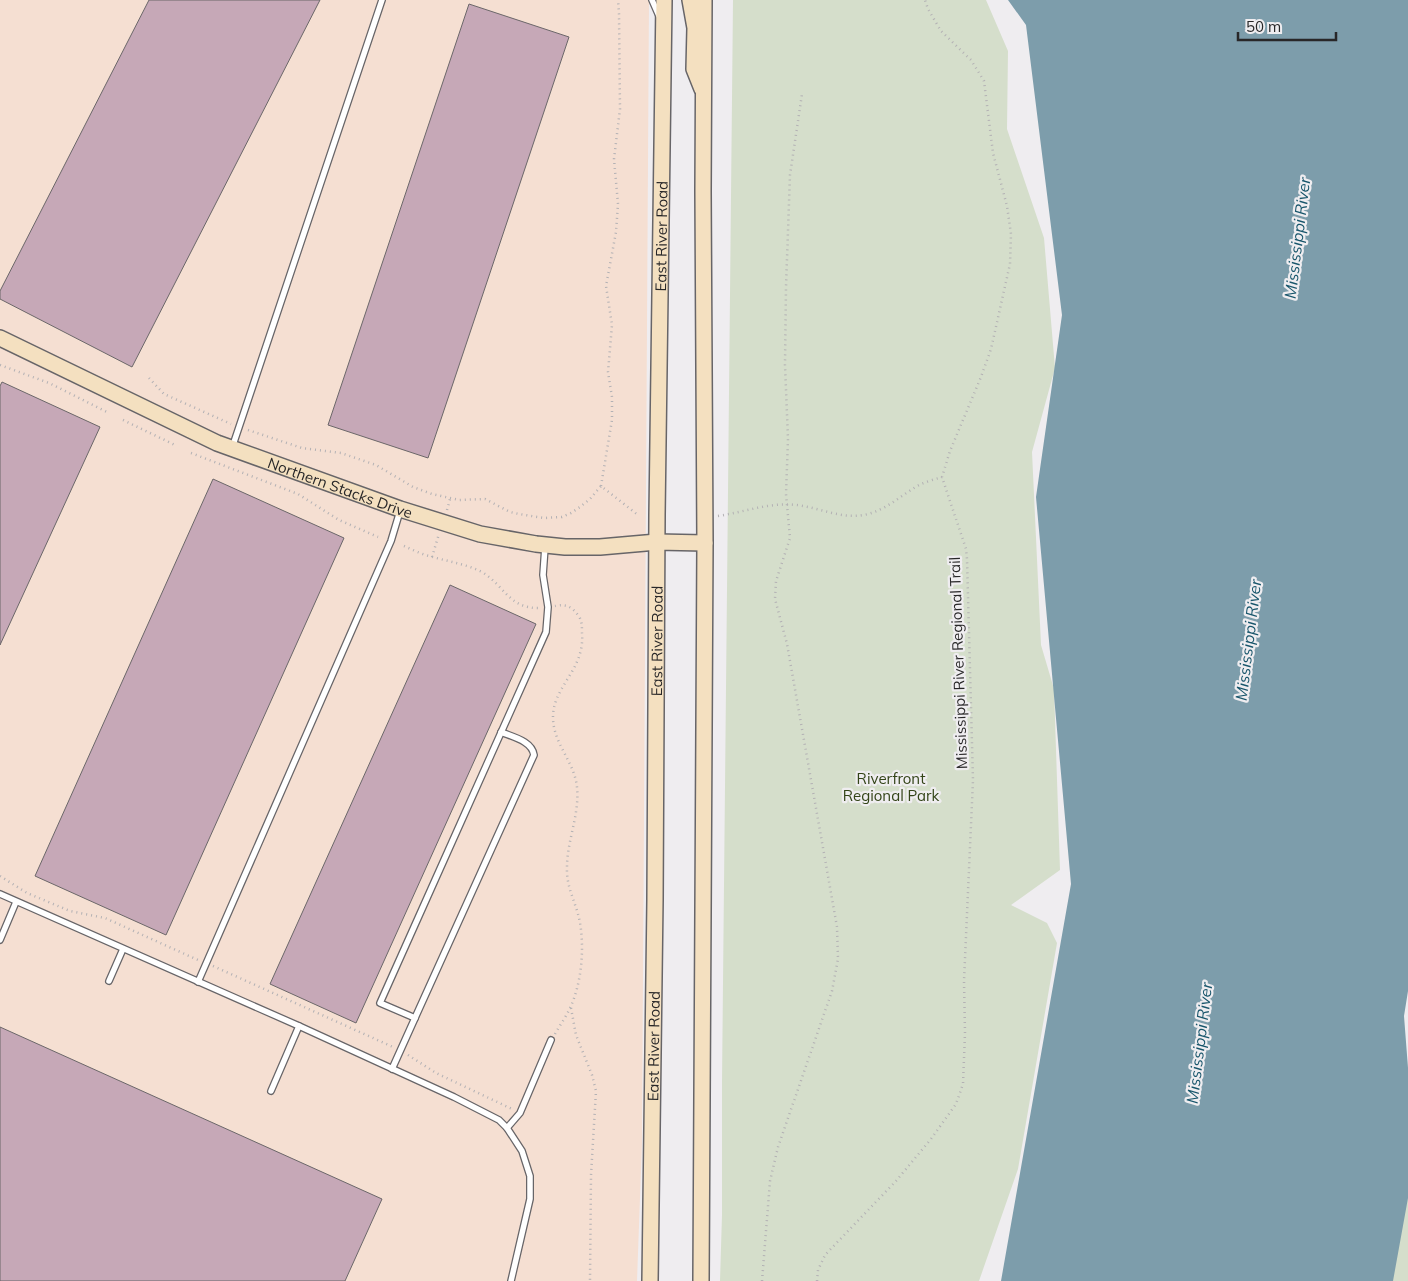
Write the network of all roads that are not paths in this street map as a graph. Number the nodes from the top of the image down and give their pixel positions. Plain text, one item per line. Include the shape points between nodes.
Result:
1 (382, 0) edge
2 (652, 0) edge
3 (664, 0) edge
4 (690, 0) edge
5 (704, 0) edge
6 (663, 25) junction
7 (705, 95) junction
8 (0, 338) edge
9 (232, 449) junction
10 (400, 509) junction
11 (657, 542) junction
12 (706, 543) junction
13 (545, 544) junction
14 (501, 732) junction
15 (0, 894) edge
16 (16, 902) junction
17 (0, 940) edge
18 (123, 949) junction
19 (109, 981) dead end
20 (198, 982) junction
21 (415, 1018) junction
22 (299, 1026) junction
23 (551, 1040) road end
24 (392, 1069) junction
25 (271, 1091) dead end
26 (507, 1128) junction
27 (511, 1281) edge
28 (650, 1281) edge
29 (701, 1281) edge

1 - 9 lane
2 - 6 lane
3 - 6 street, East River Road
4 - 7 street via 695,28 694,69
5 - 7 street
6 - 11 street, East River Road
7 - 12 street
8 - 9 street, Northern Stacks Drive
9 - 10 street, Northern Stacks Drive
10 - 13 street, Northern Stacks Drive via 480,534
10 - 20 lane via 391,541
11 - 12 street, Northern Stacks Drive
11 - 13 street, Northern Stacks Drive via 600,547
11 - 28 street, East River Road
12 - 29 street
13 - 14 lane via 546,632
14 - 21 lane via 529,745 534,755
14 - 21 lane via 380,1003
15 - 16 lane
16 - 17 lane
16 - 18 lane
18 - 19 lane
18 - 20 lane
20 - 22 lane
21 - 24 lane
22 - 24 lane
22 - 25 lane
23 - 26 lane via 520,1113
24 - 26 lane via 499,1120
26 - 27 lane via 522,1151 530,1176 530,1199

